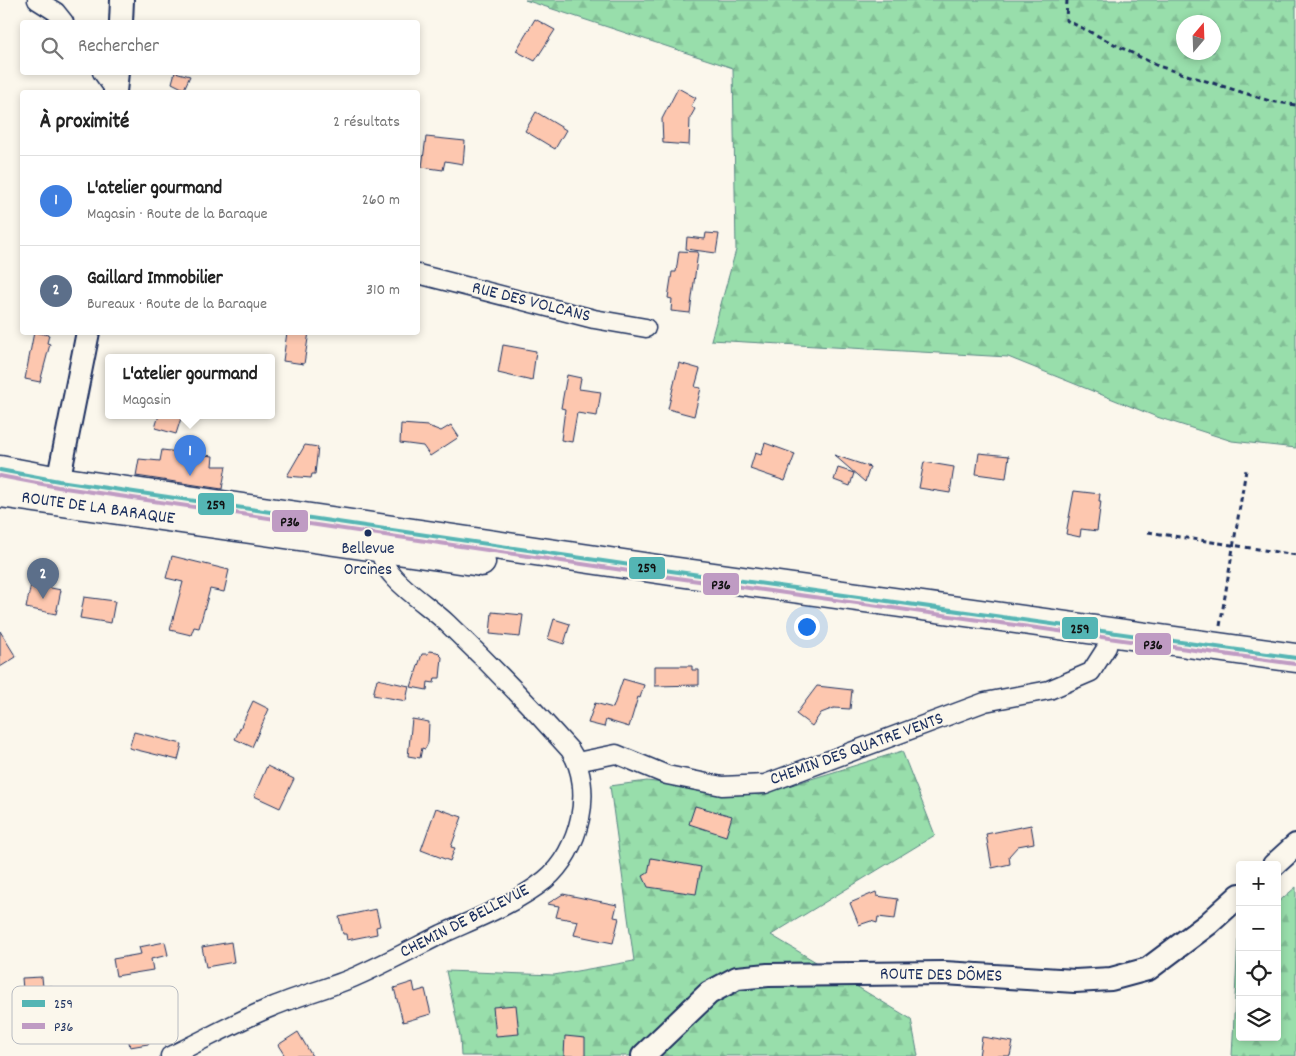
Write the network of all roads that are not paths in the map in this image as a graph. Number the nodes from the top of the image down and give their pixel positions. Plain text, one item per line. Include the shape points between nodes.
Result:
1 (37, 0) edge
2 (122, 0) edge
3 (62, 20) edge
4 (121, 20) edge
5 (420, 275) edge
6 (646, 328) dead end
7 (87, 335) edge
8 (0, 470) edge
9 (56, 492) junction
10 (0, 493) edge
11 (378, 538) junction
12 (1108, 639) junction
13 (1296, 658) edge
14 (1296, 672) edge
15 (578, 762) junction
16 (1296, 845) edge
17 (1278, 861) edge
18 (1236, 899) edge
19 (170, 1056) edge
20 (643, 1056) edge

1 - 3 street
2 - 4 street
5 - 6 street, RUE DES VOLCANS via 594,320
7 - 9 street
8 - 9 main road, ROUTE DE LA BARAQUE
9 - 10 main road, ROUTE DE LA BARAQUE
9 - 11 main road, ROUTE DE LA BARAQUE
11 - 12 main road, ROUTE DE LA BARAQUE via 671,571
11 - 15 street via 388,570 394,578 428,605 513,686
12 - 13 main road, ROUTE DE LA BARAQUE via 1217,647
12 - 14 main road, ROUTE DE LA BARAQUE
12 - 15 street, CHEMIN DES QUATRE VENTS via 1091,672 1049,690 985,702 765,784 722,786 667,775 616,754
15 - 19 street, CHEMIN DE BELLEVUE via 581,792 578,829 569,853 546,879 515,899 378,967 272,1007
16 - 17 street
18 - 20 street, ROUTE DES DÔMES via 1148,969 1111,979 1075,981 944,973 737,978 709,993

